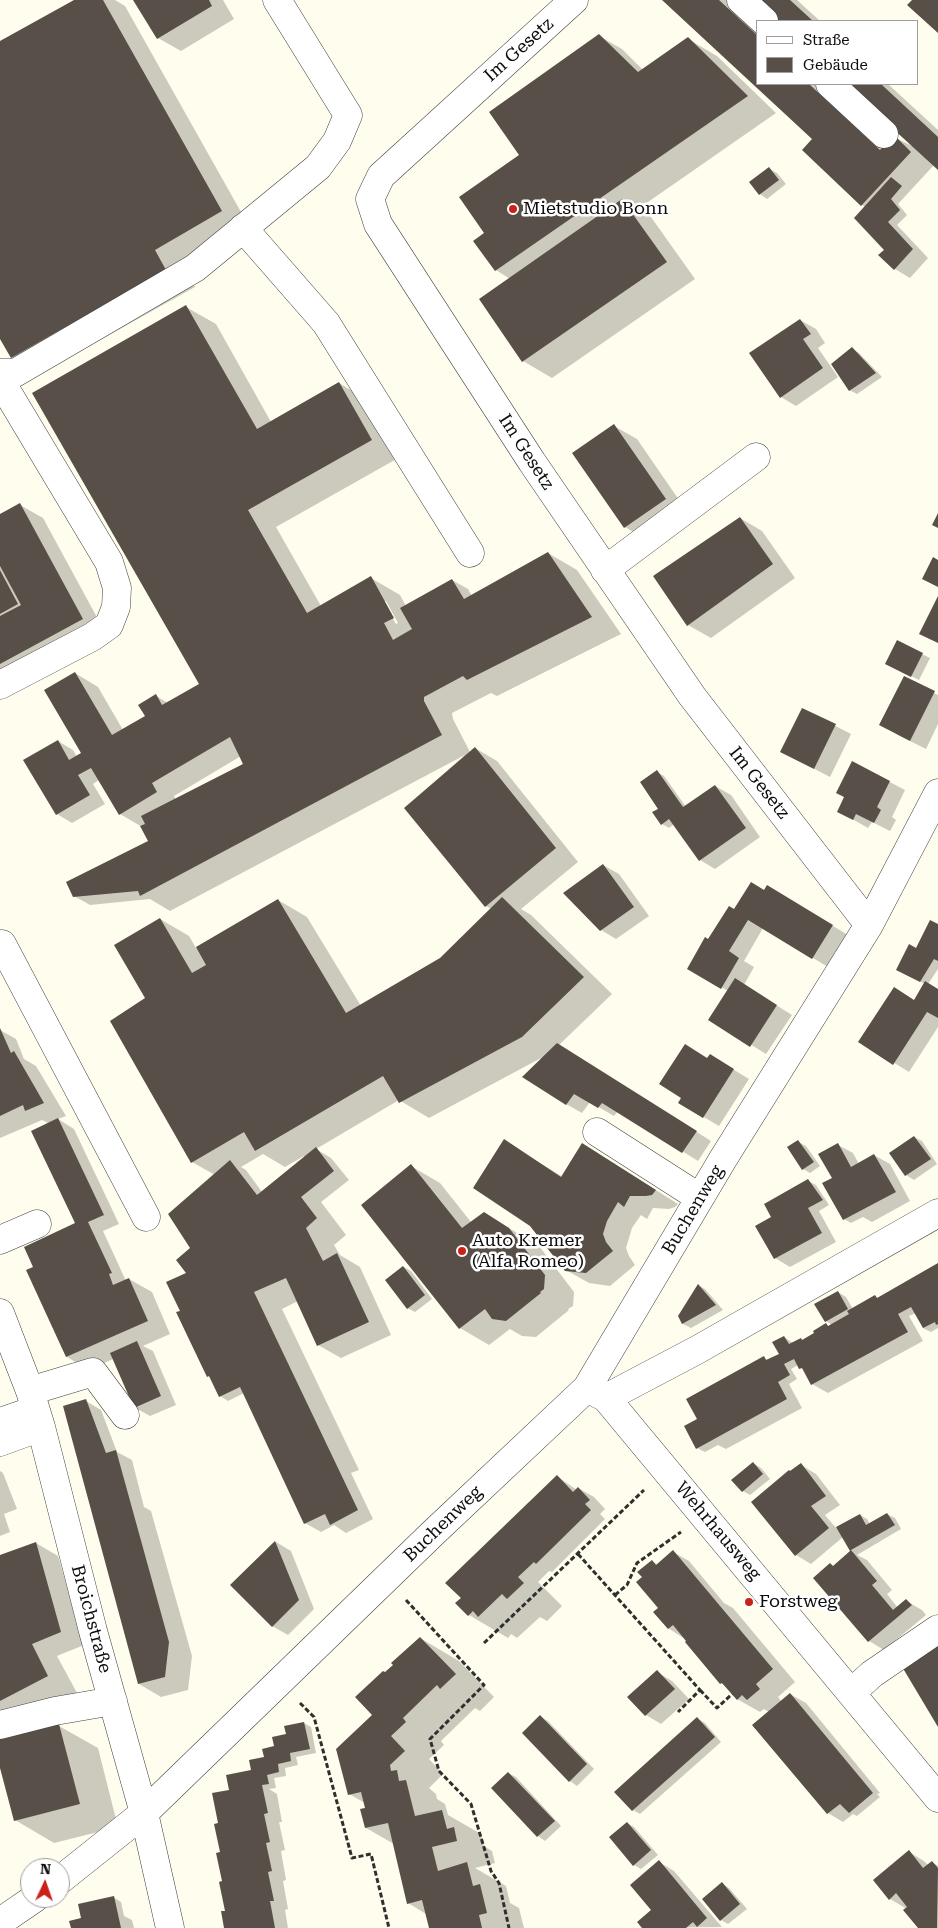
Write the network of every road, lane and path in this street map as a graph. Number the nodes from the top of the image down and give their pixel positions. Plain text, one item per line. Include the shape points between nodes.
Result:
1 (277, 0) edge
2 (574, 0) edge
3 (741, 0) edge
4 (763, 20) edge
5 (831, 85) edge
6 (884, 134) dead end
7 (244, 228) junction
8 (0, 373) edge
9 (0, 380) edge
10 (756, 458) dead end
11 (470, 553) dead end
12 (605, 570) junction
13 (0, 685) edge
14 (938, 793) edge
15 (869, 925) junction
16 (2, 944) dead end
17 (597, 1132) dead end
18 (700, 1198) junction
19 (938, 1213) edge
20 (146, 1217) dead end
21 (37, 1224) dead end
22 (0, 1240) edge
23 (0, 1313) edge
24 (597, 1393) junction
25 (36, 1409) junction
26 (126, 1415) dead end
27 (0, 1422) edge
28 (0, 1442) edge
29 (666, 1469) junction
30 (704, 1515) junction
31 (578, 1554) junction
32 (387, 1579) junction
33 (615, 1595) junction
34 (938, 1629) edge
35 (484, 1643) dead end
36 (280, 1683) junction
37 (700, 1690) junction
38 (852, 1692) junction
39 (732, 1694) dead end
40 (113, 1701) junction
41 (678, 1712) dead end
42 (0, 1725) edge
43 (938, 1798) edge
44 (144, 1813) junction
45 (70, 1872) edge
46 (20, 1908) edge
47 (0, 1922) edge
48 (170, 1928) edge
49 (389, 1928) edge
50 (509, 1928) edge

1 - 7 street via 348,116 337,140 318,167
2 - 12 street, Im Gesetz via 381,176 370,200 378,224
3 - 4 street
5 - 6 street
7 - 8 street via 195,268 15,373
7 - 11 street via 326,323
9 - 13 street via 109,562 116,588 116,607 109,624 92,637
10 - 12 street
12 - 15 street, Im Gesetz via 692,696
14 - 15 street, Buchenweg
15 - 18 street, Buchenweg
16 - 20 street
17 - 18 street
18 - 24 street, Buchenweg
19 - 24 street via 697,1350
21 - 22 street
23 - 25 street, Broichstraße
24 - 29 street, Wehrhausweg
24 - 32 street, Buchenweg
25 - 26 street via 93,1372
25 - 27 street
25 - 28 street
25 - 40 street, Broichstraße
29 - 30 street, Wehrhausweg
29 - 31 path
30 - 33 path via 637,1563 627,1585
30 - 38 street, Wehrhausweg
31 - 33 path
31 - 35 path
32 - 36 street, Buchenweg
32 - 50 path via 484,1685 430,1739 439,1771 472,1804 491,1871 499,1883
33 - 37 path
34 - 38 street via 872,1674
36 - 44 street, Buchenweg
36 - 49 path via 314,1717 352,1858 371,1854
37 - 39 path via 717,1708
37 - 41 path
38 - 43 street, Wehrhausweg
40 - 42 street
40 - 44 street, Broichstraße
44 - 45 street, Buchenweg
44 - 48 street, Broichstraße
46 - 47 street

